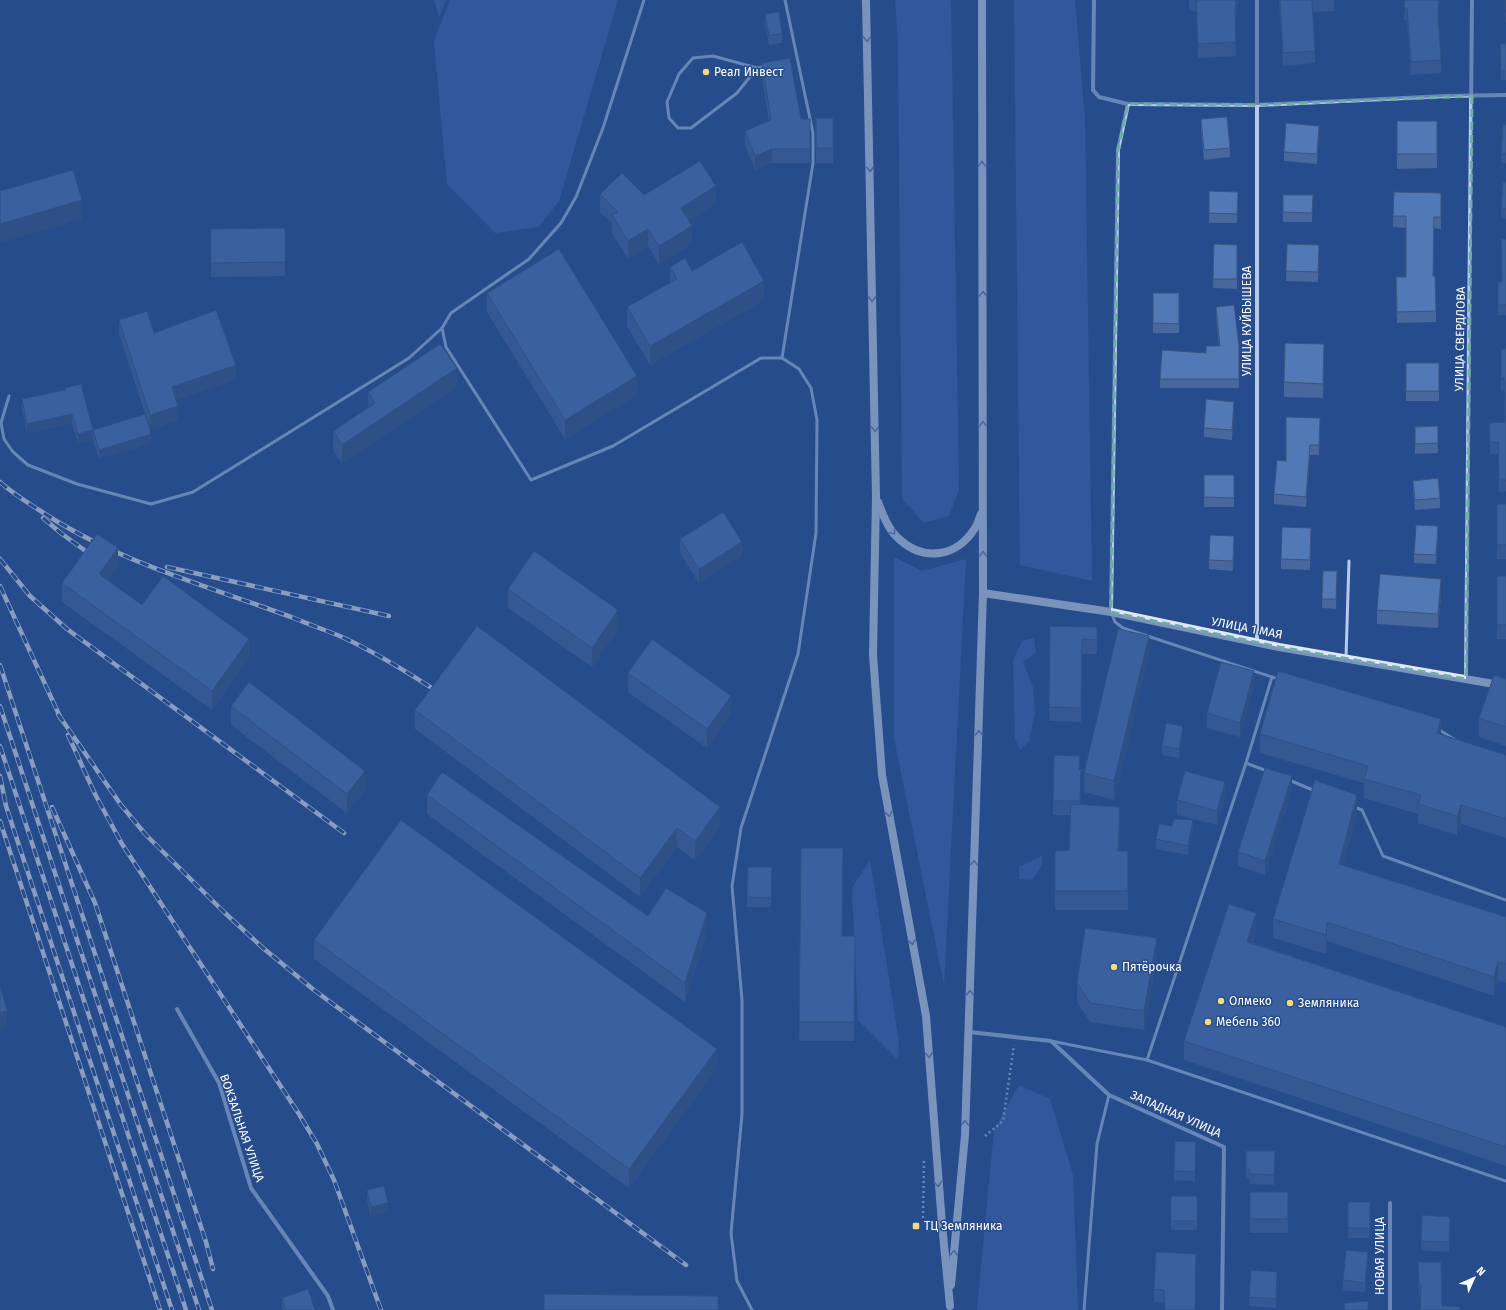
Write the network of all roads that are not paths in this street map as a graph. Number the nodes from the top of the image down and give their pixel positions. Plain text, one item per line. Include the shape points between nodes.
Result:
1 (644, 0) edge
2 (785, 0) edge
3 (866, 0) edge
4 (982, 0) edge
5 (1094, 0) edge
6 (1258, 0) edge
7 (1472, 0) edge
8 (798, 60) junction
9 (791, 62) edge
10 (771, 66) edge
11 (757, 68) junction
12 (1506, 95) edge
13 (1472, 96) junction
14 (1128, 104) junction
15 (1257, 105) junction
16 (442, 328) junction
17 (782, 358) junction
18 (9, 396) dead end
19 (876, 498) junction
20 (983, 510) junction
21 (1349, 561) dead end
22 (983, 593) junction
23 (1111, 612) junction
24 (1256, 642) junction
25 (1346, 658) junction
26 (1272, 677) junction
27 (1466, 679) junction
28 (1280, 680) edge
29 (1506, 686) edge
30 (1434, 727) edge
31 (1459, 742) edge
32 (1246, 763) junction
33 (1268, 772) edge
34 (1282, 778) edge
35 (1318, 792) edge
36 (1347, 804) edge
37 (1506, 900) edge
38 (177, 1009) dead end
39 (969, 1032) junction
40 (1051, 1041) junction
41 (1147, 1060) junction
42 (1109, 1095) junction
43 (1506, 1180) edge
44 (1390, 1202) dead end
45 (950, 1308) edge
46 (333, 1310) edge
47 (752, 1310) edge
48 (1084, 1310) edge
49 (1222, 1310) edge
50 (1390, 1310) edge

1 - 16 lane via 603,128 576,197 562,223 529,259 451,313
2 - 8 lane
3 -> 19 main road
20 -> 4 main road
5 - 14 street via 1093,90 1099,97
6 - 15 street, УЛИЦА КУЙБЫШЕВА
7 - 13 street, УЛИЦА СВЕРДЛОВА
8 - 9 lane
8 - 17 lane via 813,133 813,163
10 - 11 lane
11 - 11 lane via 737,93 691,128 678,128 669,118 667,102 679,74 693,58 713,56
12 - 13 street
13 - 15 street
13 - 27 street, УЛИЦА СВЕРДЛОВА
14 - 15 street
14 - 23 street via 1118,150
15 - 24 street, УЛИЦА КУЙБЫШЕВА
16 - 17 lane via 446,346 531,480 613,446 761,358
16 - 18 lane via 409,358 193,492 151,504 77,484 28,465 13,452 4,439 1,423
17 - 47 lane via 799,369 811,388 816,420 816,533 798,654 741,828 732,886 742,1000 742,1114 731,1233 738,1281
19 -> 20 main road via 885,521 898,539 915,551 933,554 952,550 965,540 976,528
19 -> 45 main road via 873,655 882,775 926,1016
22 -> 20 main road
21 - 25 lane
22 - 23 main road, УЛИЦА 1 МАЯ
39 -> 22 main road
23 - 24 main road, УЛИЦА 1 МАЯ
23 - 26 lane via 1115,622 1123,628
24 - 25 main road, УЛИЦА 1 МАЯ
25 - 27 main road, УЛИЦА 1 МАЯ
26 - 28 lane
26 - 32 lane
27 - 29 main road, УЛИЦА 1 МАЯ
30 - 31 lane
32 - 33 lane
32 - 41 lane
34 - 35 lane
36 - 37 lane via 1362,810 1383,856
38 - 46 street, ВОКЗАЛЬНАЯ УЛИЦА via 219,1082 251,1188 328,1296
39 - 40 street
45 -> 39 main road via 965,1135
40 - 41 lane
40 - 42 street, ЗАПАДНАЯ УЛИЦА
41 - 43 lane
42 - 48 lane via 1097,1144
42 - 49 street, ЗАПАДНАЯ УЛИЦА via 1224,1147
44 - 50 street, НОВАЯ УЛИЦА

